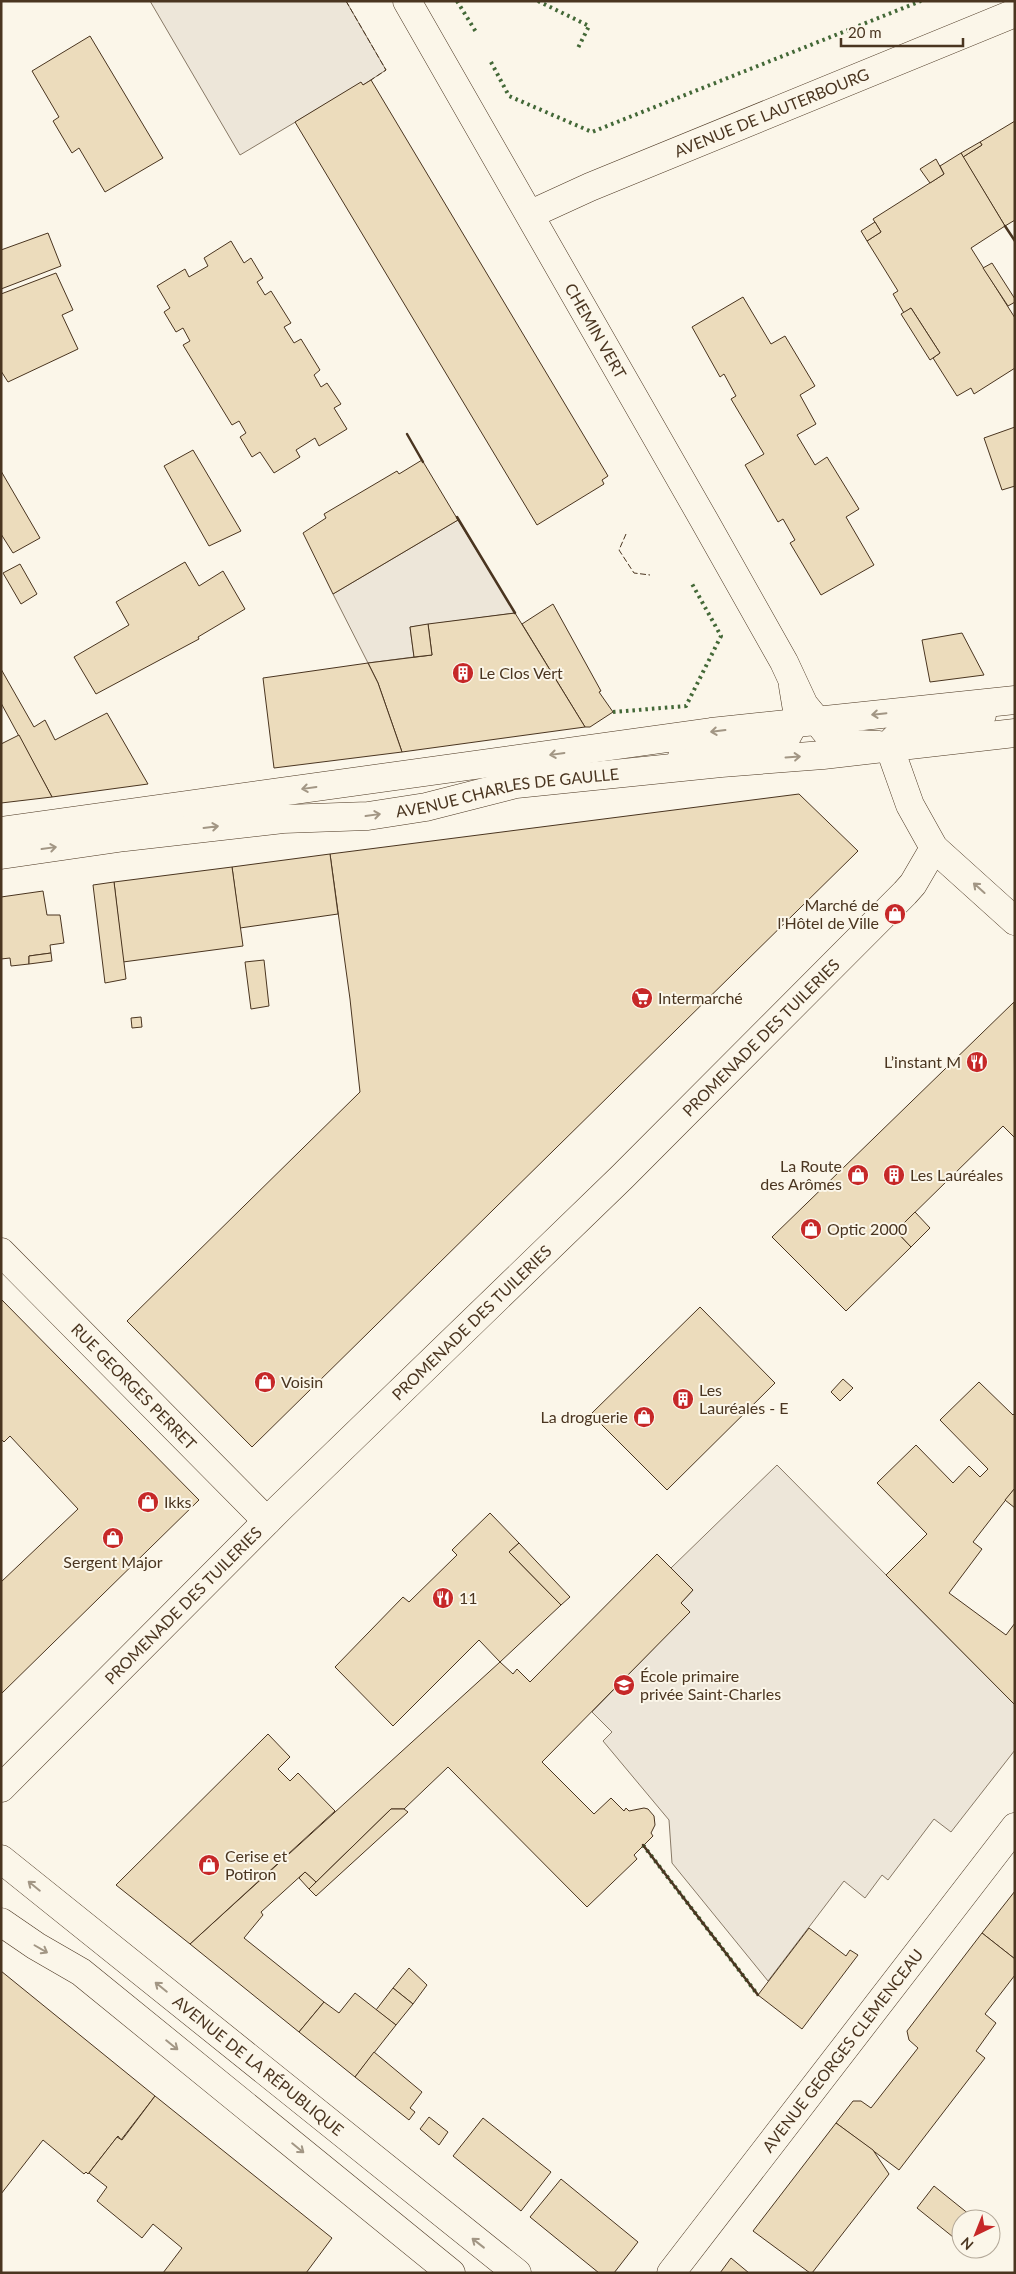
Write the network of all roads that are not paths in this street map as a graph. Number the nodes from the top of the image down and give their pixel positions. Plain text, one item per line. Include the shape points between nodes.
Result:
1 (407, 1) edge
2 (1015, 13) edge
3 (531, 214) junction
4 (788, 674) junction
5 (1015, 700) edge
6 (1015, 709) edge
7 (793, 723) junction
8 (1015, 732) edge
9 (889, 746) junction
10 (516, 784) junction
11 (1, 831) edge
12 (934, 848) junction
13 (1, 855) edge
14 (1015, 921) edge
15 (1, 1252) edge
16 (267, 1521) junction
17 (1, 1788) edge
18 (1015, 1827) edge
19 (1, 1859) edge
20 (1, 1922) edge
21 (451, 2273) edge
22 (517, 2273) edge
23 (671, 2273) edge

1 - 3 street, CHEMIN VERT
2 - 3 street, AVENUE DE LAUTERBOURG
3 - 4 street, CHEMIN VERT
4 - 7 street
4 - 7 street, CHEMIN VERT via 804,705
5 -> 7 street, AVENUE CHARLES DE GAULLE
6 - 9 street via 913,725 894,736
7 - 9 street, CHEMIN VERT via 856,744
7 - 10 street via 787,736 766,744
7 -> 11 street, AVENUE CHARLES DE GAULLE
8 - 9 street, AVENUE CHARLES DE GAULLE
10 -> 9 street, AVENUE CHARLES DE GAULLE
9 - 12 street via 910,805
13 -> 10 street, AVENUE CHARLES DE GAULLE via 284,819 368,816 426,807
14 -> 12 street
12 - 16 street, PROMENADE DES TUILERIES via 905,893 622,1177
15 - 16 street, RUE GEORGES PERRET
16 - 17 street, PROMENADE DES TUILERIES
18 - 23 street, AVENUE GEORGES CLEMENCEAU
22 -> 19 street, AVENUE DE LA RÉPUBLIQUE
20 -> 21 street via 81,1972

